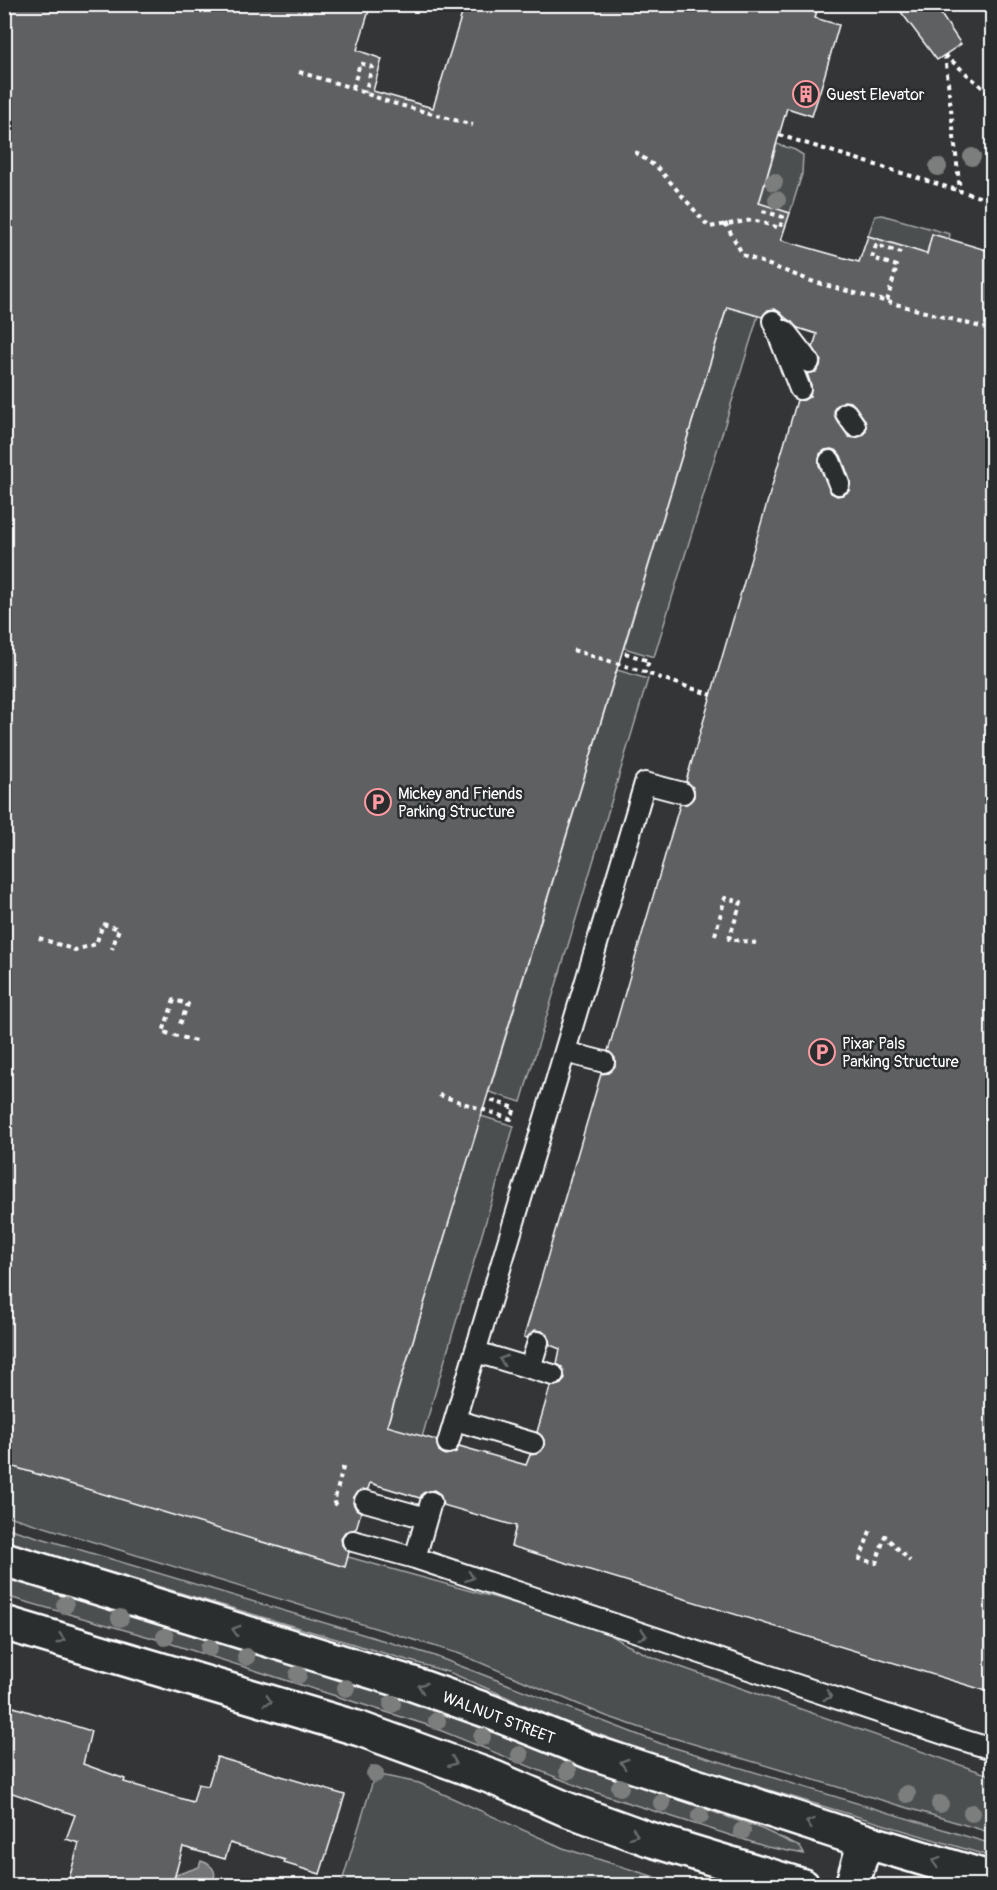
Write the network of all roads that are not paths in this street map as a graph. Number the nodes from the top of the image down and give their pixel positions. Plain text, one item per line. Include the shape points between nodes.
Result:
1 (808, 362) dead end
2 (800, 389) dead end
3 (831, 461) dead end
4 (839, 484) dead end
5 (683, 793) dead end
6 (565, 1052) junction
7 (604, 1062) dead end
8 (538, 1342) dead end
9 (476, 1352) junction
10 (530, 1368) junction
11 (554, 1375) dead end
12 (455, 1420) junction
13 (448, 1443) dead end
14 (533, 1443) dead end
15 (365, 1501) dead end
16 (352, 1541) dead end
17 (415, 1558) junction
18 (4, 1559) edge
19 (4, 1623) edge
20 (993, 1749) edge
21 (866, 1840) junction
22 (993, 1879) edge
23 (803, 1886) edge
24 (852, 1886) edge

1 - 2 lane via 775,321
3 - 4 lane
5 - 6 lane via 645,783
6 - 7 lane
6 - 9 lane
8 - 10 lane
10 -> 9 lane
9 - 12 lane
10 - 11 lane
12 - 13 lane
12 - 14 lane
15 - 17 lane via 429,1510
16 - 17 lane
17 -> 20 lane
21 -> 18 street, WALNUT STREET via 591,1752 410,1683
19 -> 23 street via 360,1729 649,1839
22 -> 21 street, WALNUT STREET
21 - 24 street

